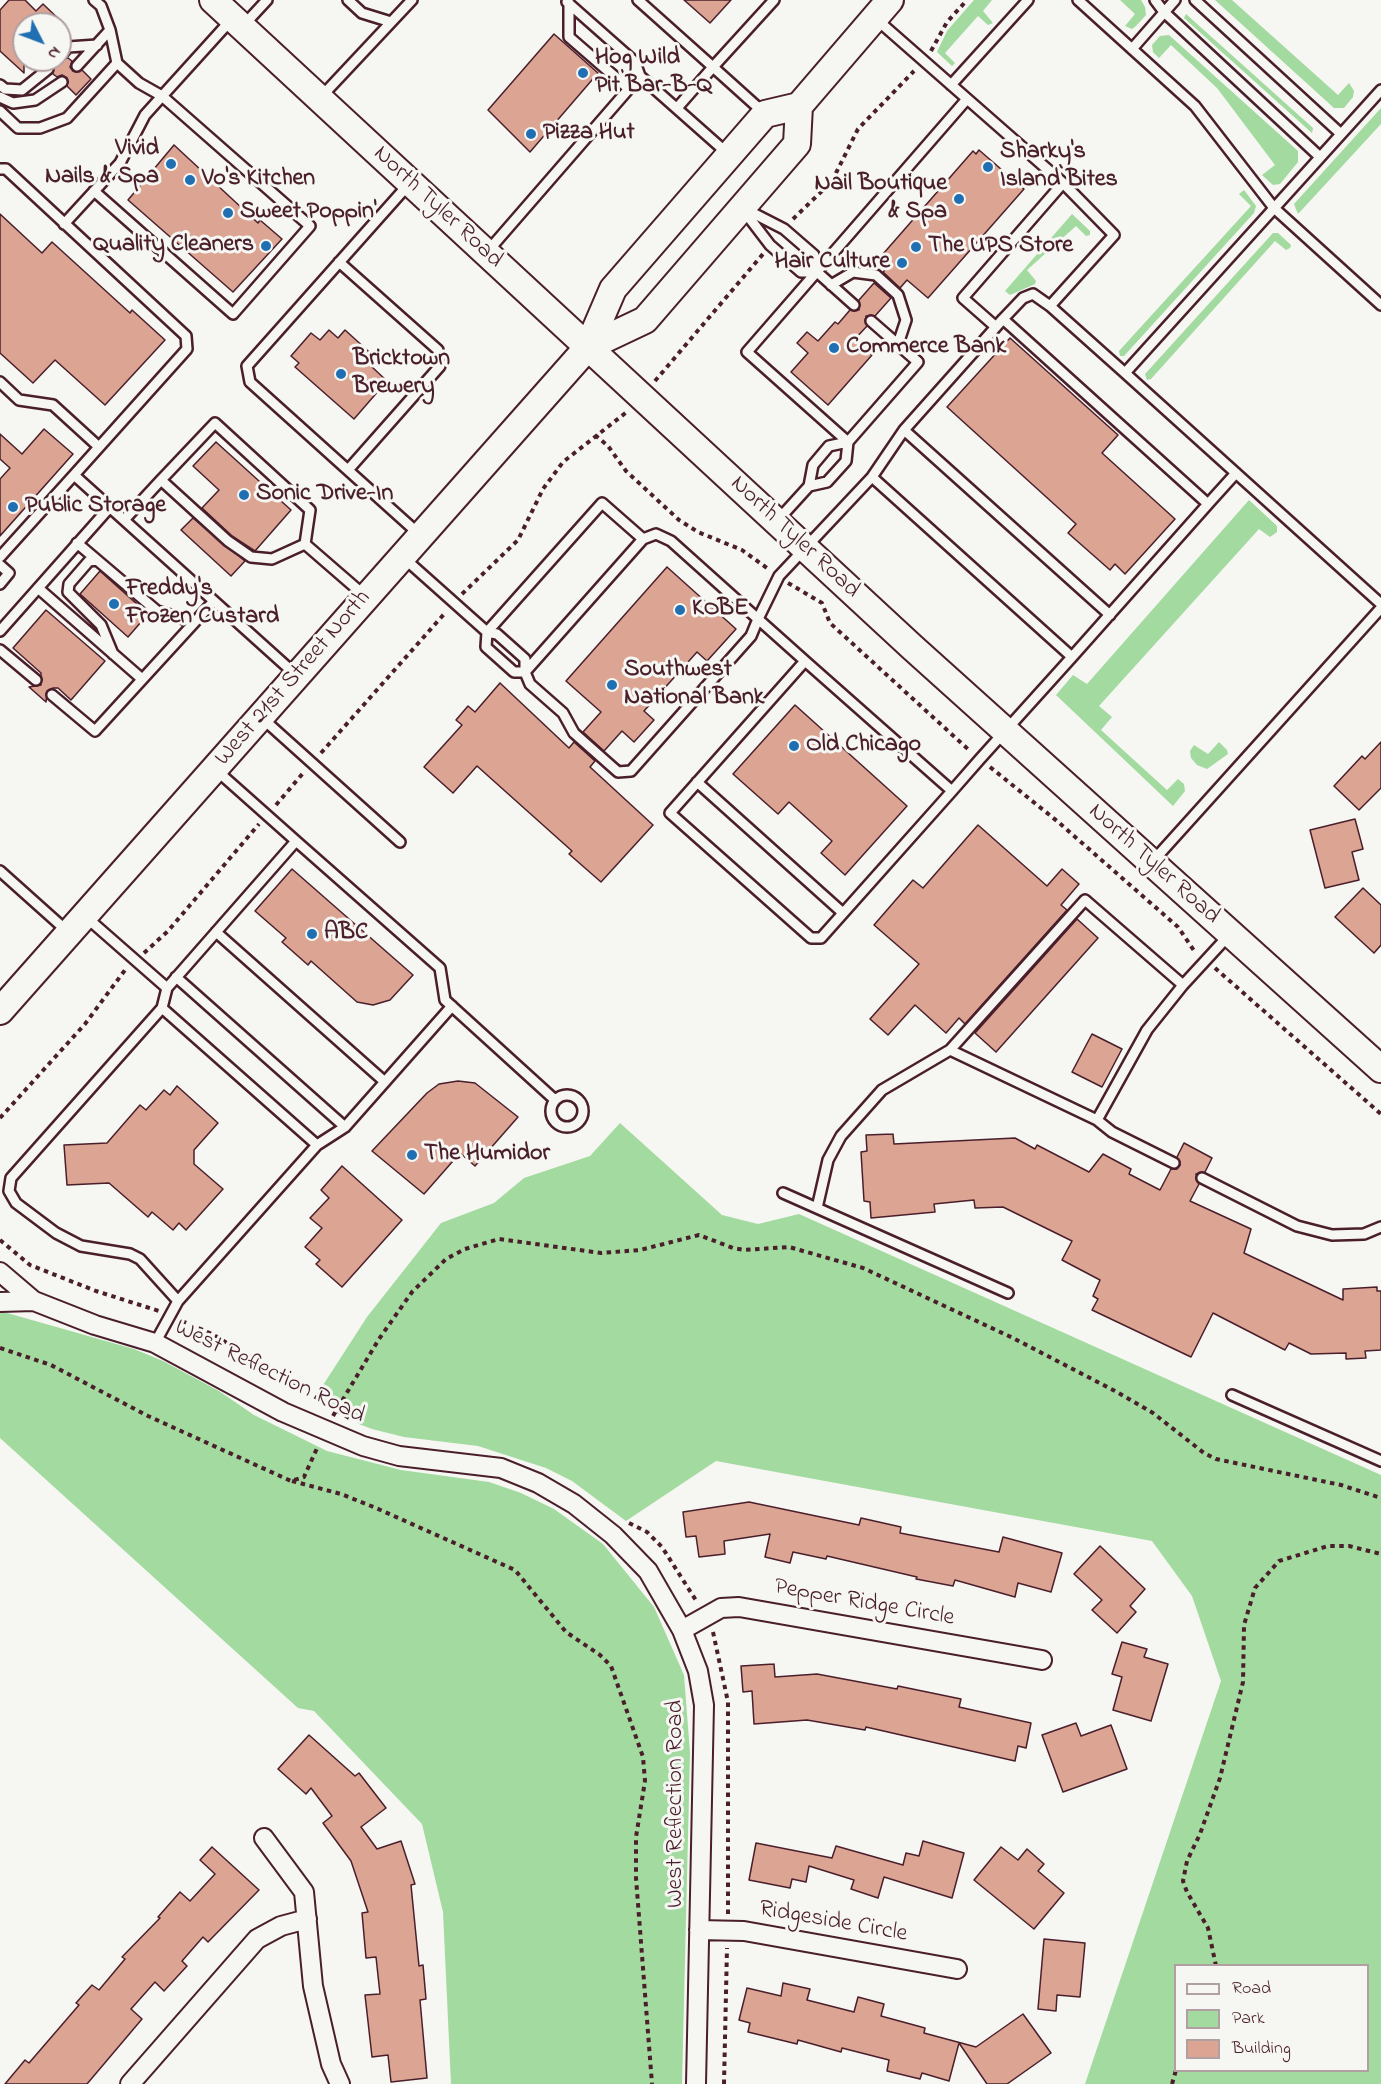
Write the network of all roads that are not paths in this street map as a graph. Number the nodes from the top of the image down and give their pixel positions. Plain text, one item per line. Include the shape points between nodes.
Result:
1 (94, 0) edge
2 (213, 0) edge
3 (267, 0) edge
4 (348, 0) edge
5 (412, 0) edge
6 (638, 0) edge
7 (774, 0) edge
8 (1028, 0) edge
9 (1078, 0) edge
10 (1155, 0) edge
11 (1175, 0) edge
12 (1195, 0) edge
13 (567, 2) edge
14 (882, 9) edge
15 (1164, 12) junction
16 (391, 22) junction
17 (237, 23) junction
18 (110, 30) junction
19 (97, 45) junction
20 (72, 47) edge
21 (1132, 49) junction
22 (117, 63) junction
23 (77, 66) dead end
24 (713, 67) junction
25 (44, 72) edge
26 (640, 76) junction
27 (62, 82) dead end
28 (0, 85) edge
29 (951, 85) junction
30 (628, 89) junction
31 (1381, 90) edge
32 (162, 96) junction
33 (0, 97) edge
34 (320, 99) junction
35 (968, 99) junction
36 (799, 106) junction
37 (677, 108) junction
38 (0, 111) edge
39 (765, 114) junction
40 (1341, 134) junction
41 (729, 155) junction
42 (1320, 157) junction
43 (0, 169) edge
44 (410, 183) junction
45 (1063, 183) junction
46 (94, 191) junction
47 (742, 208) junction
48 (1274, 208) junction
49 (64, 224) junction
50 (487, 253) junction
51 (339, 262) junction
52 (817, 273) junction
53 (831, 285) junction
54 (854, 305) dead end
55 (1381, 305) edge
56 (1050, 306) junction
57 (871, 321) dead end
58 (1000, 323) junction
59 (898, 344) junction
60 (588, 347) junction
61 (1125, 374) junction
62 (0, 382) edge
63 (904, 430) junction
64 (848, 442) junction
65 (99, 447) junction
66 (348, 470) junction
67 (1236, 473) junction
68 (74, 475) junction
69 (872, 477) junction
70 (161, 480) junction
71 (809, 486) junction
72 (1208, 504) junction
73 (110, 507) junction
74 (124, 520) junction
75 (777, 522) junction
76 (421, 535) junction
77 (643, 539) junction
78 (77, 543) junction
79 (305, 544) junction
80 (807, 550) junction
81 (0, 557) edge
82 (402, 557) junction
83 (97, 560) junction
84 (0, 565) edge
85 (0, 584) edge
86 (38, 588) junction
87 (366, 597) junction
88 (214, 601) junction
89 (1381, 606) edge
90 (1110, 615) junction
91 (758, 619) junction
92 (194, 622) junction
93 (0, 631) edge
94 (487, 632) junction
95 (0, 650) edge
96 (113, 654) junction
97 (1072, 657) junction
98 (805, 661) junction
99 (525, 672) junction
100 (297, 676) junction
101 (142, 679) junction
102 (36, 680) dead end
103 (52, 694) dead end
104 (261, 717) junction
105 (1005, 731) junction
106 (215, 769) junction
107 (697, 782) junction
108 (952, 791) junction
109 (296, 841) junction
110 (400, 842) dead end
111 (1151, 863) junction
112 (0, 872) edge
113 (843, 913) junction
114 (77, 924) junction
115 (216, 932) junction
116 (1229, 934) junction
117 (176, 977) junction
118 (1183, 985) junction
119 (167, 988) junction
120 (452, 1006) junction
121 (162, 1008) junction
122 (0, 1011) edge
123 (950, 1050) junction
124 (1381, 1069) edge
125 (385, 1082) junction
126 (555, 1100) dead end
127 (1097, 1120) junction
128 (345, 1127) junction
129 (317, 1145) junction
130 (1173, 1163) dead end
131 (1202, 1178) dead end
132 (783, 1193) dead end
133 (817, 1208) junction
134 (1381, 1227) edge
135 (0, 1272) edge
136 (1008, 1293) dead end
137 (34, 1301) junction
138 (178, 1301) junction
139 (0, 1302) edge
140 (155, 1343) junction
141 (1232, 1395) dead end
142 (1381, 1461) edge
143 (682, 1630) junction
144 (1042, 1660) dead end
145 (264, 1838) dead end
146 (307, 1919) junction
147 (699, 1930) junction
148 (957, 1969) dead end
149 (130, 2084) edge
150 (340, 2084) edge
151 (696, 2084) edge

1 - 18 lane via 101,6
2 - 17 main road, North Tyler Road
3 - 17 lane
4 - 16 lane via 362,13
5 - 16 lane
6 - 24 lane
7 - 24 lane
8 - 29 lane
9 - 21 lane
10 - 15 lane
11 - 15 lane
12 - 40 lane
13 - 26 lane via 635,62
13 - 30 lane via 569,37
14 - 29 lane via 924,61
14 - 36 main road
15 - 21 lane
15 - 42 lane
16 - 34 lane
17 - 32 lane
17 - 34 main road, North Tyler Road
18 - 19 lane
18 - 22 lane
19 - 20 lane
19 - 23 lane
21 - 48 lane via 1195,106
22 - 32 lane via 139,83
22 - 38 lane via 67,118 40,128 18,128
24 - 37 lane
24 - 39 lane
25 - 28 lane via 22,90
26 - 30 lane
26 - 37 lane
27 - 33 lane via 35,100 13,103
29 - 35 lane
30 - 50 lane
31 - 40 lane
32 - 46 lane via 145,115 120,163
32 - 46 lane via 310,226 233,314
34 - 44 main road, North Tyler Road
35 - 45 lane
35 - 52 lane
36 - 39 main road
36 - 47 main road, West 21st Street North via 797,144
37 - 41 lane
39 - 41 main road, West 21st Street North
40 - 42 lane
41 - 60 main road, West 21st Street North via 613,289
42 - 48 lane
43 - 49 lane via 6,169
44 - 50 main road, North Tyler Road
44 - 51 lane
45 - 56 lane via 1114,235
45 - 58 lane via 963,298
46 - 49 lane
47 - 52 lane via 770,245 801,272
47 - 52 lane via 784,229 814,255
47 - 60 main road, West 21st Street North via 645,320
48 - 55 lane
48 - 61 lane
49 - 65 lane via 186,336 187,349
50 - 60 main road, North Tyler Road
51 - 66 lane via 247,366 250,382
51 - 66 lane via 438,350 440,366
52 - 53 lane
52 - 64 lane via 747,352
53 - 54 lane
53 - 59 lane via 853,272 876,275 898,295 906,320
56 - 58 lane via 1033,294 1023,298
56 - 61 lane
57 - 59 lane
58 - 63 lane
58 - 72 lane
59 - 64 lane via 918,362
60 - 75 main road, North Tyler Road
60 - 76 main road, West 21st Street North
61 - 67 lane
62 - 65 lane via 19,400 52,405
63 - 69 lane
63 - 90 lane
64 - 71 lane via 846,460 827,482
64 - 71 lane via 829,446 813,465
65 - 68 lane
66 - 76 lane
67 - 72 lane
67 - 89 lane
68 - 73 lane
68 - 81 lane
69 - 80 lane
69 - 97 lane
70 - 74 lane
70 - 79 lane via 251,557 272,559
70 - 79 lane via 215,423 310,510
71 - 75 lane
72 - 90 lane
73 - 74 lane
73 - 78 lane
74 - 88 lane
75 - 80 main road, North Tyler Road
76 - 82 main road, West 21st Street North
77 - 91 lane via 656,534 671,541
77 - 94 lane via 602,503
77 - 99 lane
78 - 83 lane
78 - 86 lane
79 - 87 lane
80 - 91 lane via 778,576
80 - 105 main road, North Tyler Road
82 - 87 main road, West 21st Street North
82 - 94 lane
83 - 92 lane via 157,611
83 - 96 lane via 89,561 69,584 68,592 101,625
84 - 85 lane via 9,573
86 - 93 lane
86 - 96 lane
87 - 100 main road, West 21st Street North
88 - 92 lane
88 - 100 lane
89 - 111 lane
90 - 97 lane
91 - 98 lane
91 - 99 lane via 751,636 631,771 618,772 574,733 563,713 530,684
92 - 101 lane
94 - 99 lane via 497,634 525,659
94 - 99 lane via 486,647 514,672
95 - 102 lane
96 - 101 lane
97 - 105 lane
98 - 107 lane
98 - 108 lane
100 - 104 main road, West 21st Street North
101 - 103 lane via 95,731
104 - 106 main road, West 21st Street North
104 - 110 lane
105 - 108 lane
105 - 111 main road, North Tyler Road
106 - 109 lane
106 - 114 main road, West 21st Street North
107 - 113 lane
107 - 113 lane via 670,813 810,938 821,938
108 - 113 lane
109 - 115 lane
109 - 120 lane via 440,968 445,1000
111 - 116 main road, North Tyler Road
112 - 114 lane
114 - 119 lane via 136,960
114 - 122 main road, West 21st Street North
115 - 117 lane
115 - 125 lane
116 - 118 lane
116 - 124 main road, North Tyler Road
117 - 119 lane
117 - 128 lane
118 - 123 lane via 1085,900
118 - 127 lane via 1147,1030
119 - 121 lane
120 - 125 lane
120 - 126 lane
121 - 129 lane
121 - 138 lane via 11,1178 9,1191 16,1203 81,1246 140,1259
123 - 127 lane
123 - 133 lane via 882,1090 841,1136 828,1160
125 - 128 lane
127 - 130 lane via 1112,1132
128 - 129 lane
129 - 138 lane
131 - 134 lane via 1297,1226 1332,1235 1364,1234
132 - 133 lane
133 - 136 lane
135 - 137 street, West Reflection Road
137 - 139 street, West Reflection Road
137 - 140 street, West Reflection Road
138 - 140 lane
140 - 143 street, West Reflection Road via 283,1412 363,1446 501,1468 538,1483 574,1504 613,1535 648,1571
141 - 142 lane
143 - 144 street, Pepper Ridge Circle via 721,1608 739,1607
143 - 147 street, West Reflection Road via 698,1671 704,1705
145 - 146 street via 304,1892
146 - 149 street via 256,1939
146 - 150 street via 313,1986 331,2064
147 - 148 street, Ridgeside Circle via 744,1931
147 - 151 street, West Reflection Road

